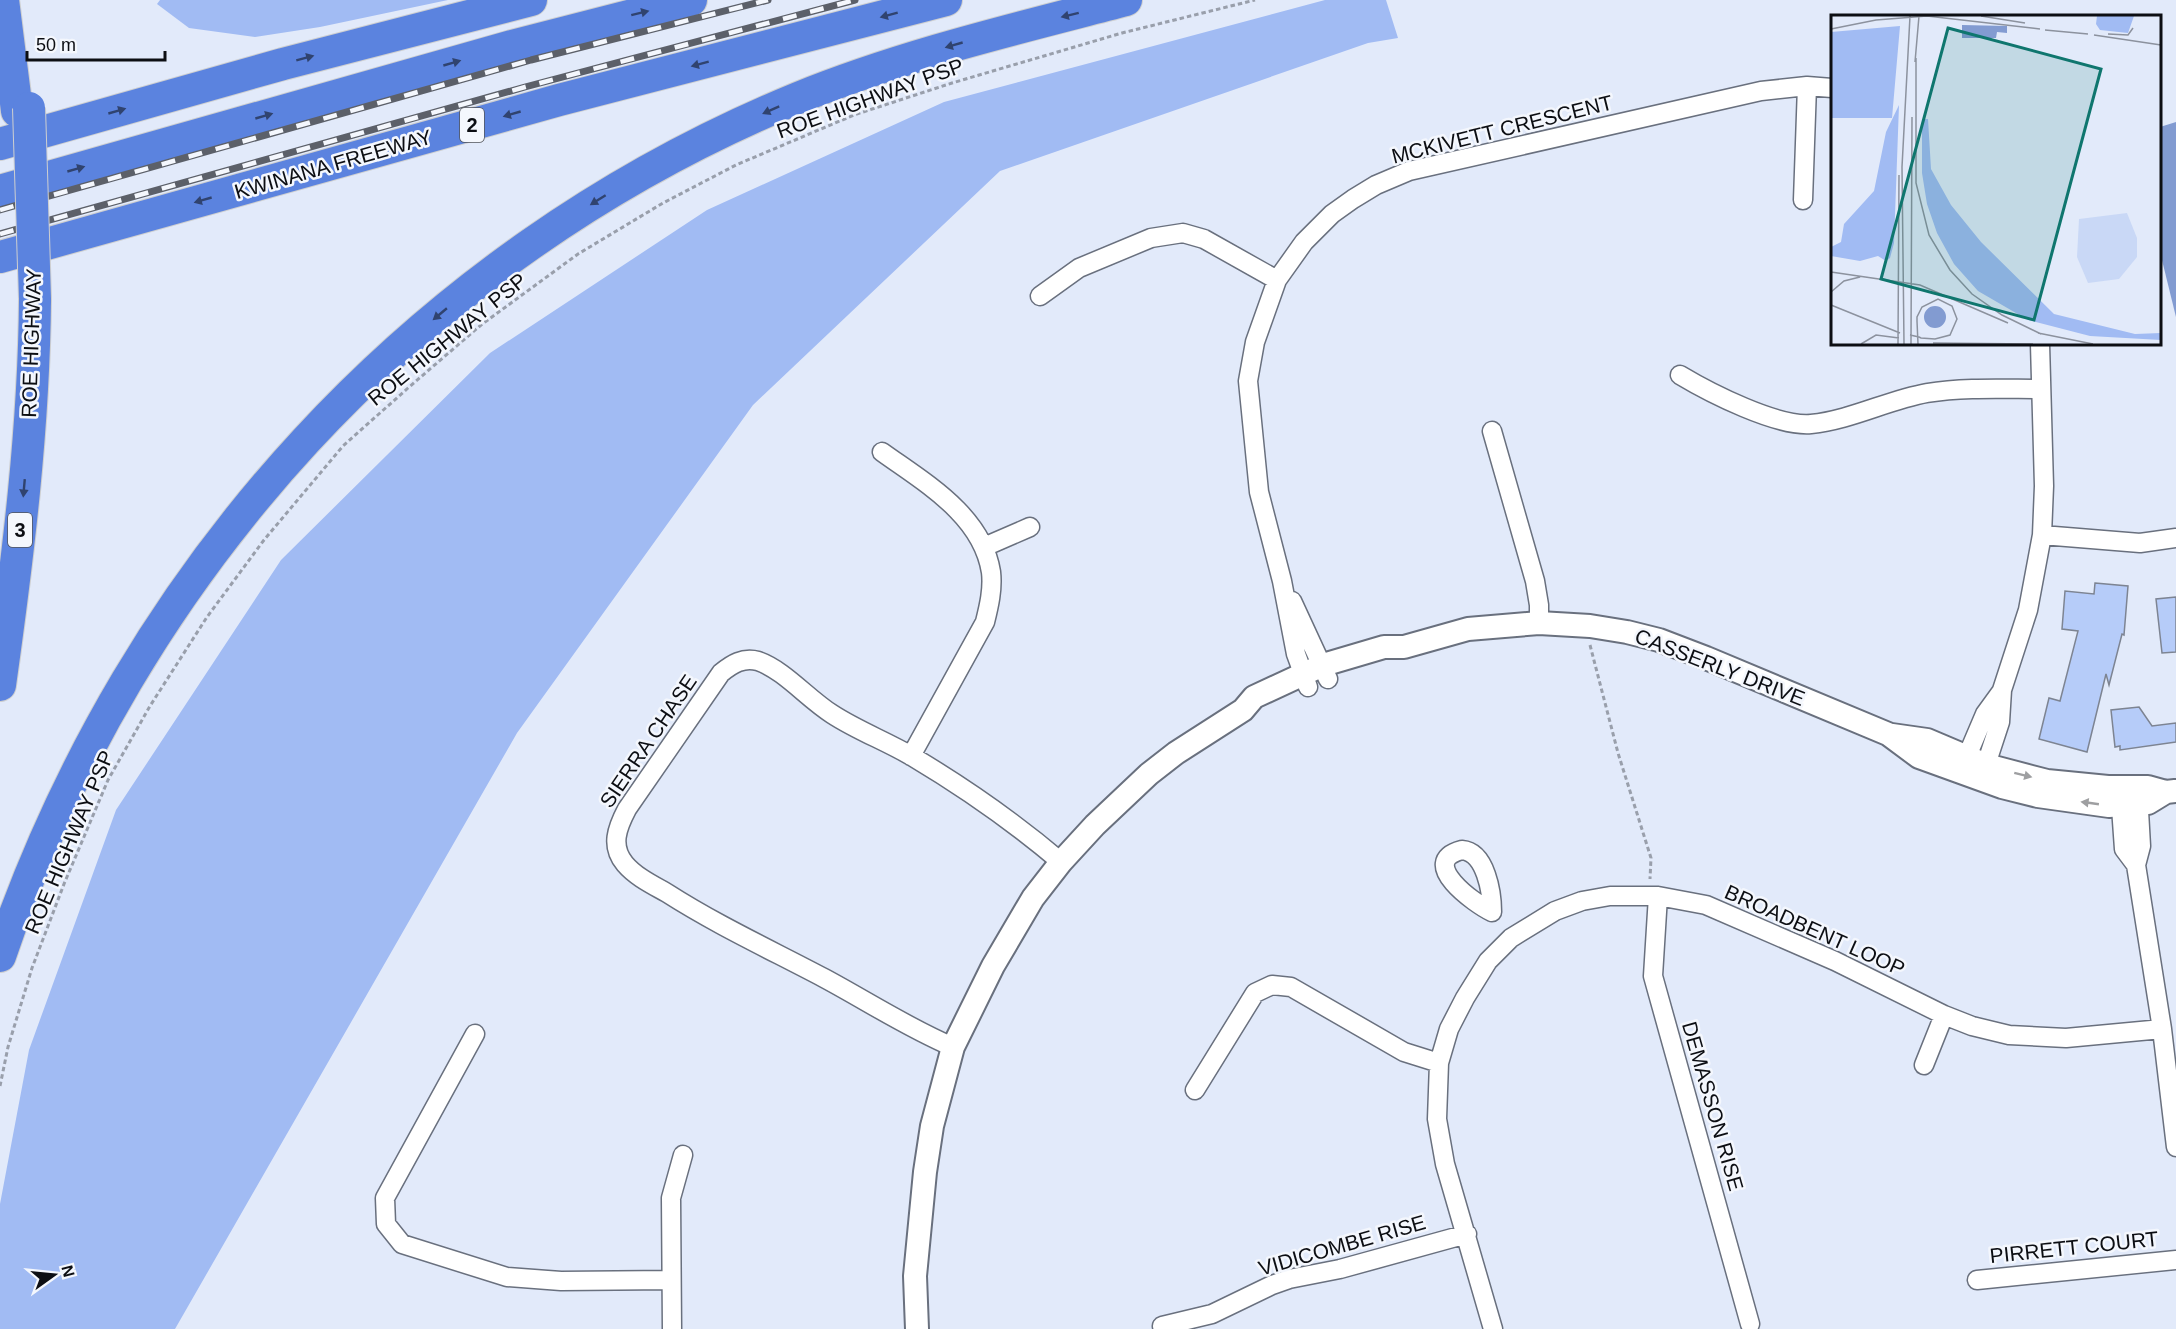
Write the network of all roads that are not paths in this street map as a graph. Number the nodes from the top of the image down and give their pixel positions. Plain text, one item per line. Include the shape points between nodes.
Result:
1 (3, 0) edge
2 (19, 0) edge
3 (531, 0) edge
4 (691, 0) edge
5 (946, 0) edge
6 (1126, 0) edge
7 (1807, 86) junction
8 (1831, 88) edge
9 (23, 109) junction
10 (0, 144) edge
11 (0, 191) edge
12 (1803, 200) dead end
13 (0, 257) edge
14 (1277, 280) junction
15 (1040, 296) dead end
16 (2040, 345) edge
17 (1680, 375) dead end
18 (2041, 389) junction
19 (1492, 431) dead end
20 (882, 452) dead end
21 (1030, 527) dead end
22 (2042, 536) junction
23 (2176, 538) edge
24 (984, 547) junction
25 (1539, 623) junction
26 (1315, 676) junction
27 (0, 685) edge
28 (911, 756) junction
29 (1974, 769) junction
30 (2171, 792) edge
31 (2129, 796) junction
32 (1061, 862) junction
33 (1654, 896) junction
34 (1492, 912) dead end
35 (1511, 938) junction
36 (0, 957) edge
37 (1944, 1015) junction
38 (2162, 1029) junction
39 (475, 1034) dead end
40 (953, 1047) junction
41 (1439, 1063) junction
42 (1924, 1065) dead end
43 (1195, 1090) dead end
44 (2176, 1148) edge
45 (683, 1155) dead end
46 (1467, 1234) junction
47 (2176, 1260) edge
48 (670, 1280) junction
49 (1977, 1280) dead end
50 (1750, 1324) dead end
51 (1162, 1326) dead end
52 (672, 1329) edge
53 (916, 1329) edge
54 (1493, 1329) edge

1 - 9 highway
2 - 9 highway via 25,43
10 -> 3 highway via 283,64
11 -> 4 highway
5 -> 13 highway, KWINANA FREEWAY / 2 via 559,100
6 -> 36 highway via 903,60 746,121 598,200 505,262 417,332 335,409 282,466 224,535 159,627 75,773 29,876
7 - 8 street, MCKIVETT CRESCENT
7 - 12 street
7 - 14 street, MCKIVETT CRESCENT via 1761,91 1409,171 1376,185 1332,214 1304,242
9 -> 27 highway, ROE HIGHWAY / 3 via 30,300 28,430 22,514
14 - 15 street via 1204,239 1183,233 1151,238 1079,268
14 - 26 street, MCKIVETT CRESCENT via 1255,342 1248,381 1259,492 1296,654
16 - 18 street
17 - 18 street via 1713,395 1788,423 1811,424 1925,394
18 - 22 street
19 - 25 street via 1535,582
20 - 24 street via 966,518
21 - 24 street
22 - 23 street via 2140,543
22 - 29 street via 2028,610 2002,690 1985,714
24 - 28 street via 991,572 985,622
25 - 26 street, CASSERLY DRIVE via 1468,629 1404,647 1389,659
25 - 29 street, CASSERLY DRIVE via 1590,626 1659,640 1888,734 1919,757
26 - 32 street, CASSERLY DRIVE via 1264,706 1244,710 1176,753 1095,825
28 - 32 street, SIERRA CHASE via 1016,825
28 - 40 street, SIERRA CHASE via 831,714 772,668 745,659 721,673 627,809 617,828 616,844 632,870 688,906 924,1035
29 - 31 street, CASSERLY DRIVE via 2038,796
30 - 31 street via 2148,803
31 - 38 street via 2141,846 2136,865
32 - 40 street, CASSERLY DRIVE via 1033,898 993,966
33 - 35 street, BROADBENT LOOP via 1610,896 1582,901
33 - 37 street, BROADBENT LOOP via 1706,905 1835,961
33 - 50 street, DEMASSON RISE via 1653,976
34 - 35 street
35 - 41 street, BROADBENT LOOP via 1488,961 1465,998 1449,1029
37 - 38 street, BROADBENT LOOP via 1972,1026 2036,1038
37 - 42 street
38 - 44 street
39 - 48 street via 385,1198 386,1224 402,1244 507,1277 561,1281
40 - 53 street, CASSERLY DRIVE via 932,1126 925,1172 915,1276
41 - 43 street via 1404,1052 1291,987 1272,985 1255,993
41 - 46 street, BROADBENT LOOP via 1437,1119
45 - 48 street via 671,1198
46 - 51 street, VIDICOMBE RISE via 1289,1279 1212,1314
46 - 54 street, BROADBENT LOOP
47 - 49 street, PIRRETT COURT
48 - 52 street

